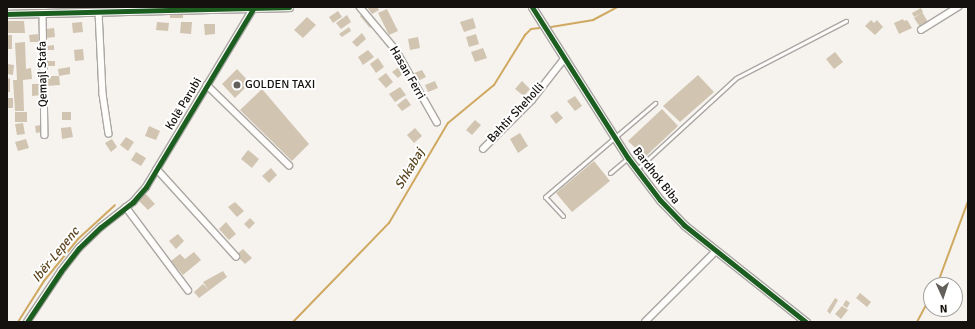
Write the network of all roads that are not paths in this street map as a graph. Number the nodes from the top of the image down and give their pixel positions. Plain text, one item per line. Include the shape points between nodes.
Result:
1 (254, 7) edge
2 (289, 7) edge
3 (360, 7) edge
4 (532, 7) edge
5 (958, 7) edge
6 (184, 8) edge
7 (59, 10) edge
8 (99, 12) junction
9 (42, 13) junction
10 (7, 14) edge
11 (846, 21) dead end
12 (921, 30) dead end
13 (564, 59) junction
14 (207, 84) junction
15 (655, 103) dead end
16 (436, 122) dead end
17 (109, 134) dead end
18 (45, 135) dead end
19 (616, 138) junction
20 (484, 149) dead end
21 (628, 158) junction
22 (290, 165) dead end
23 (157, 169) junction
24 (636, 170) junction
25 (610, 173) dead end
26 (126, 207) junction
27 (563, 216) dead end
28 (716, 251) junction
29 (236, 256) dead end
30 (188, 290) dead end
31 (27, 322) edge
32 (645, 322) edge
33 (806, 322) edge

1 - 2 street
1 - 6 street
1 - 14 street, Kolë Parubi
3 - 16 street, Hasan Ferri via 396,50
4 - 13 street, Bardhok Biba
5 - 12 street
6 - 8 street
7 - 8 street
7 - 9 street
8 - 17 street via 103,94
9 - 10 street
9 - 18 street, Qemajl Stafa
11 - 24 lane via 736,78
13 - 19 street, Bardhok Biba
13 - 20 street, Bahtir Sheholli via 532,100
14 - 22 street
14 - 23 street, Kolë Parubi
15 - 19 lane
19 - 21 street, Bardhok Biba
19 - 27 lane via 545,197
21 - 24 street, Bardhok Biba
21 - 25 lane
23 - 26 street, Kolë Parubi via 139,195
23 - 29 street
24 - 28 street, Bardhok Biba via 670,211
26 - 30 street
26 - 31 street, Kolë Parubi via 101,226 79,248
28 - 32 street
28 - 33 street, Bardhok Biba

